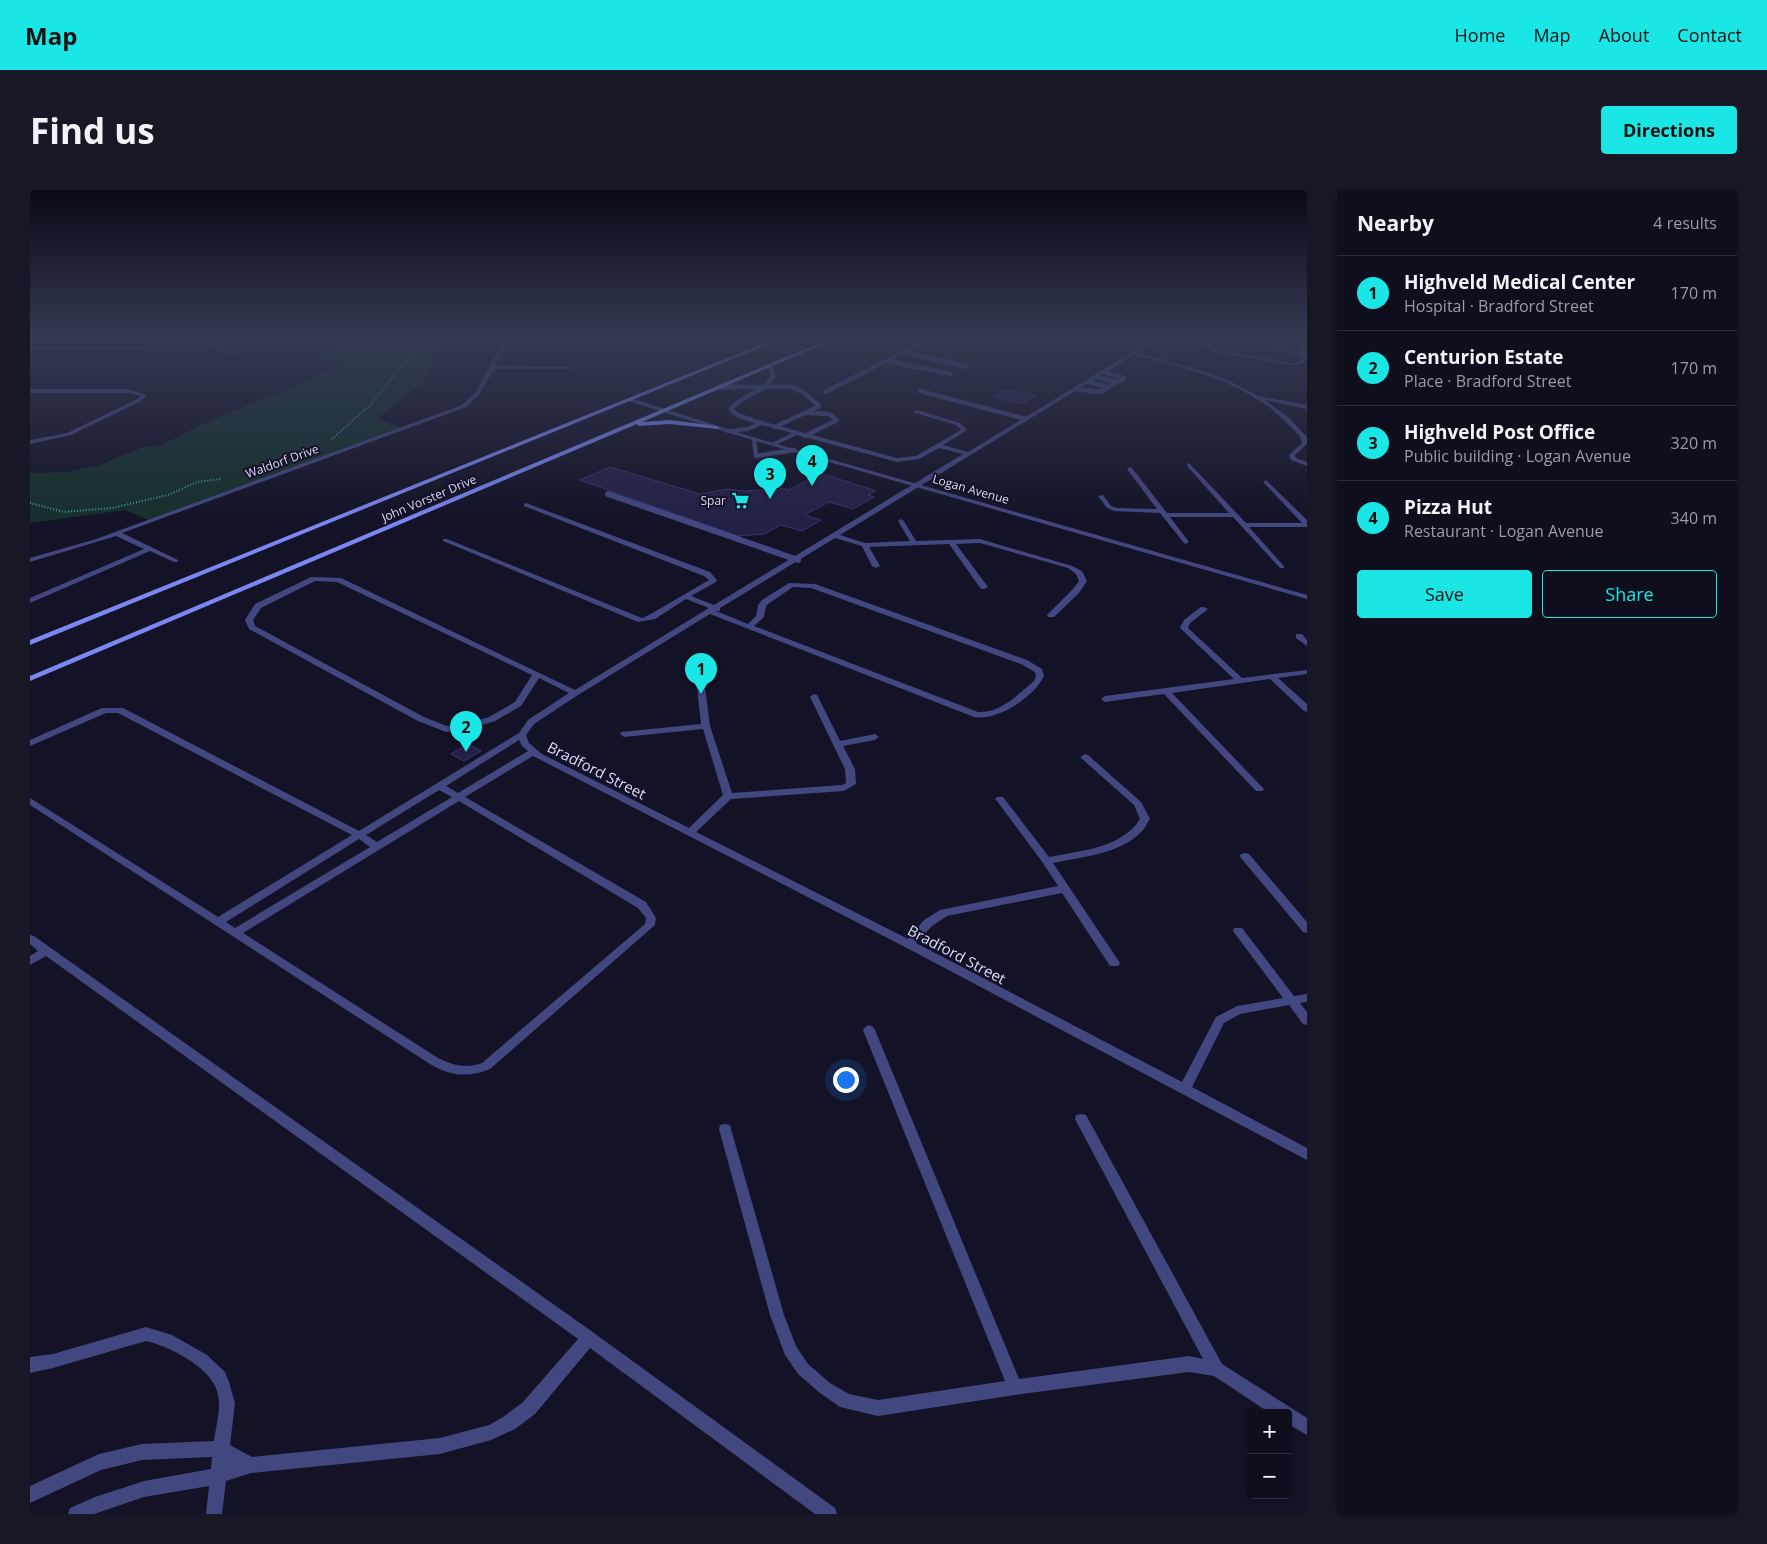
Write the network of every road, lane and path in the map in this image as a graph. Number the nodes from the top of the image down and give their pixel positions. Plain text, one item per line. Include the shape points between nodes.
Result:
1 (139, 400) edge
2 (376, 400) edge
3 (472, 400) edge
4 (630, 400) joint
5 (687, 400) edge
6 (743, 400) edge
7 (810, 400) edge
8 (953, 400) edge
9 (1058, 400) edge
10 (1260, 400) edge
11 (1272, 400) edge
12 (1307, 408) edge
13 (663, 410) junction
14 (917, 412) dead end
15 (803, 414) junction
16 (1026, 419) junction
17 (761, 423) junction
18 (631, 425) junction
19 (716, 428) junction
20 (776, 428) junction
21 (727, 431) junction
22 (796, 434) junction
23 (805, 436) junction
24 (754, 439) junction
25 (30, 442) edge
26 (328, 443) dead end
27 (774, 444) junction
28 (940, 446) junction
29 (794, 450) junction
30 (969, 454) junction
31 (1307, 464) edge
32 (1190, 465) dead end
33 (1130, 469) dead end
34 (224, 478) dead end
35 (1266, 482) dead end
36 (916, 485) junction
37 (608, 494) dead end
38 (1101, 496) dead end
39 (30, 503) edge
40 (526, 505) dead end
41 (1164, 513) junction
42 (1236, 515) junction
43 (901, 521) dead end
44 (1307, 524) edge
45 (1244, 525) junction
46 (116, 533) junction
47 (836, 536) junction
48 (445, 540) dead end
49 (950, 541) junction
50 (1186, 542) dead end
51 (914, 543) junction
52 (864, 545) junction
53 (149, 549) junction
54 (30, 560) edge
55 (798, 560) junction
56 (176, 561) dead end
57 (876, 566) dead end
58 (1282, 567) dead end
59 (984, 587) dead end
60 (687, 597) junction
61 (1307, 597) edge
62 (30, 601) edge
63 (1204, 609) dead end
64 (714, 611) junction
65 (1051, 615) dead end
66 (749, 627) junction
67 (1299, 636) dead end
68 (30, 643) edge
69 (1307, 644) edge
70 (1307, 672) edge
71 (536, 674) junction
72 (1271, 676) junction
73 (30, 679) edge
74 (700, 679) dead end
75 (1238, 679) junction
76 (1165, 690) junction
77 (575, 693) junction
78 (814, 697) dead end
79 (1105, 699) dead end
80 (1307, 709) edge
81 (706, 726) junction
82 (624, 734) dead end
83 (522, 735) junction
84 (875, 737) dead end
85 (30, 743) edge
86 (839, 744) junction
87 (533, 752) junction
88 (1085, 757) dead end
89 (439, 786) junction
90 (1259, 790) dead end
91 (728, 796) junction
92 (458, 798) junction
93 (1000, 799) dead end
94 (30, 801) edge
95 (689, 833) junction
96 (361, 836) junction
97 (377, 847) junction
98 (1245, 856) dead end
99 (1047, 860) junction
100 (1063, 889) junction
101 (220, 921) junction
102 (1307, 929) edge
103 (1238, 931) dead end
104 (236, 932) junction
105 (30, 939) edge
106 (909, 944) junction
107 (46, 951) junction
108 (30, 962) edge
109 (1114, 964) dead end
110 (1307, 998) edge
111 (1291, 1000) junction
112 (1307, 1021) edge
113 (870, 1030) dead end
114 (1185, 1088) junction
115 (1081, 1119) dead end
116 (725, 1129) dead end
117 (1307, 1154) edge
118 (589, 1338) junction
119 (30, 1365) edge
120 (1217, 1369) junction
121 (1015, 1387) junction
122 (1279, 1409) edge
123 (1292, 1417) edge
124 (1307, 1427) edge
125 (222, 1449) junction
126 (251, 1465) junction
127 (218, 1476) junction
128 (30, 1495) edge
129 (76, 1514) edge
130 (214, 1514) edge
131 (830, 1514) edge

1 - 25 street via 69,434
2 - 26 path
3 - 46 street, Waldorf Drive via 453,410
4 - 13 street, Logan Avenue
4 - 68 main road, John Vorster Drive
5 - 13 main road, John Vorster Drive
6 - 17 lane via 731,410 737,416
7 - 15 lane via 819,406
8 - 16 lane
9 - 16 street
10 - 31 street via 1304,437 1305,443 1292,455
11 - 12 street
13 - 18 main road, John Vorster Drive
13 - 19 street, Logan Avenue
14 - 28 street via 964,428
15 - 20 lane
15 - 23 lane via 824,413 837,420
16 - 30 street
17 - 20 street
17 - 21 street via 748,429
18 - 19 main road via 670,422
18 - 73 main road, John Vorster Drive
19 - 21 street, Logan Avenue
20 - 22 street
21 - 24 street, Logan Avenue
22 - 23 street
22 - 27 street
23 - 28 street via 892,460 917,458
24 - 27 street, Logan Avenue
24 - 29 lane via 756,456
27 - 29 street, Logan Avenue
28 - 30 street
29 - 36 street, Logan Avenue
30 - 36 street
32 - 42 street
33 - 41 street
34 - 39 path via 197,482 168,495 112,508 64,512
35 - 44 street
36 - 47 street
36 - 61 street, Logan Avenue
37 - 55 lane
38 - 41 street via 1109,507 1116,510
40 - 60 street via 712,578
41 - 42 street
41 - 50 street
42 - 45 street
43 - 51 street
44 - 45 street
45 - 58 street
46 - 53 street
46 - 54 street, Waldorf Drive
47 - 52 street
47 - 55 street
48 - 60 street via 633,619 652,617
49 - 51 street
49 - 59 street
49 - 65 street via 995,544 1070,567 1079,573 1080,586
51 - 52 street
52 - 57 street
53 - 56 street
53 - 62 street
55 - 64 street
60 - 64 street
63 - 75 street via 1184,628
64 - 66 street
64 - 77 street
66 - 66 street via 760,617 765,602 788,587 805,584 1024,662 1040,676 1004,710 976,715
67 - 69 street
70 - 72 street
71 - 71 street via 518,704 505,713 479,724 446,728 421,719 261,633 248,620 258,606 314,580 338,580
71 - 77 street
72 - 75 street
72 - 80 street
74 - 81 street
75 - 76 street
76 - 79 street
76 - 90 street
77 - 83 street via 531,722
78 - 86 street
81 - 82 street
81 - 91 street
83 - 87 street, Bradford Street
83 - 89 street
84 - 86 street
85 - 96 street via 105,710 120,710
86 - 91 street via 851,775 848,787
87 - 92 street
87 - 95 street, Bradford Street
88 - 99 street via 1138,804 1145,819 1142,826 1113,846
89 - 92 street
89 - 96 street
91 - 95 street
92 - 97 street
92 - 104 street via 642,905 650,918 650,925 486,1066 462,1072 442,1066
93 - 99 street
94 - 101 street
95 - 106 street, Bradford Street
96 - 97 street
96 - 101 street
97 - 104 street
98 - 102 street
99 - 100 street
100 - 106 street via 944,913 928,923
100 - 109 street
101 - 104 street
103 - 111 street
105 - 107 street
106 - 114 street, Bradford Street
107 - 108 street
107 - 118 street
110 - 111 street
111 - 112 street
111 - 114 street via 1237,1010 1220,1020
113 - 121 street
114 - 117 street, Bradford Street
115 - 120 street
116 - 121 street via 777,1315 790,1350 803,1368 825,1388 846,1401 878,1408
118 - 126 street via 529,1408 509,1424 491,1432 440,1446
118 - 131 street
119 - 125 street via 138,1335 157,1335 178,1344 205,1364 224,1387 227,1403
120 - 121 street via 1189,1364 1172,1365
120 - 122 street
123 - 124 street
125 - 126 street
125 - 127 street
125 - 128 street via 142,1452 99,1462
126 - 127 street
127 - 129 street via 144,1489
127 - 130 street

